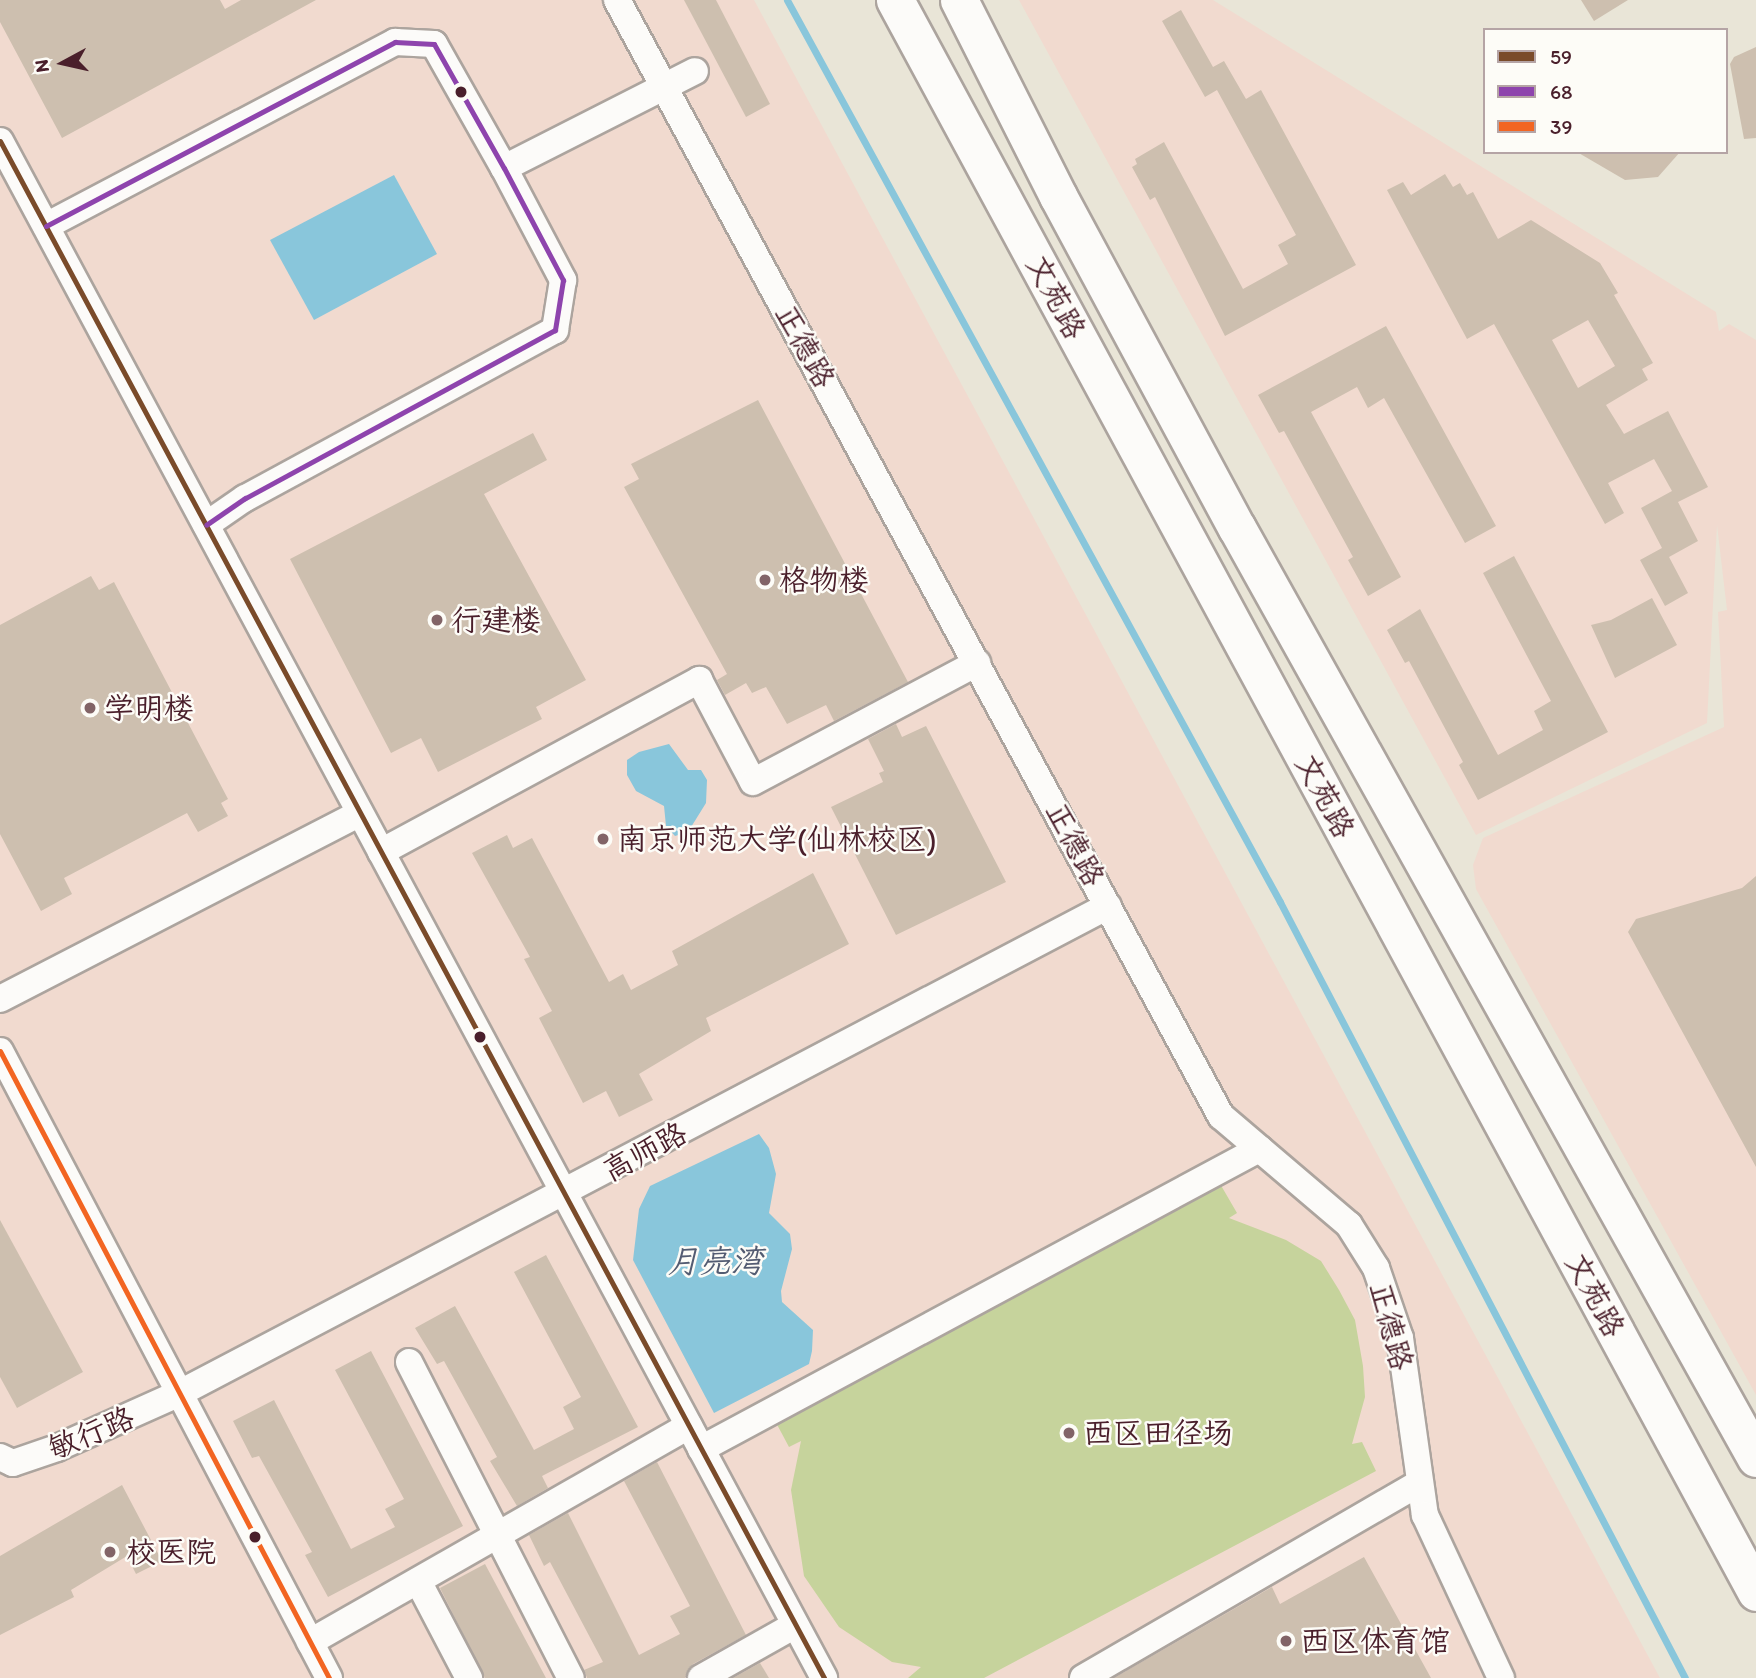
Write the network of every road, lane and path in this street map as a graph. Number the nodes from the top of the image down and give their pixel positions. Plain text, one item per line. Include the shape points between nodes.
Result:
1 (617, 0) edge
2 (895, 0) edge
3 (959, 0) edge
4 (695, 71) dead end
5 (664, 87) junction
6 (0, 141) edge
7 (504, 168) junction
8 (46, 226) junction
9 (206, 525) junction
10 (977, 663) junction
11 (360, 813) junction
12 (381, 852) junction
13 (1108, 906) junction
14 (0, 999) edge
15 (0, 1051) edge
16 (1259, 1149) junction
17 (565, 1195) junction
18 (409, 1362) dead end
19 (180, 1394) junction
20 (695, 1438) junction
21 (0, 1457) edge
22 (1756, 1458) edge
23 (1420, 1483) junction
24 (497, 1537) junction
25 (418, 1581) junction
26 (1756, 1592) edge
27 (795, 1625) junction
28 (310, 1642) junction
29 (330, 1678) edge
30 (469, 1678) edge
31 (571, 1678) edge
32 (701, 1678) edge
33 (824, 1678) edge
34 (1083, 1678) edge
35 (1501, 1678) edge

1 - 5 street, 正德路
2 - 26 main road, 文苑路
3 - 22 main road, 文苑路 via 1058,197 1237,528
4 - 5 street
5 - 7 street
5 - 10 street, 正德路
6 - 8 street
7 - 8 street via 434,44 395,42
7 - 9 street via 563,280 555,330 245,498
8 - 9 street
9 - 11 street
10 - 12 street via 753,782 699,680
10 - 13 street, 正德路
11 - 12 street
11 - 14 street
12 - 17 street
13 - 16 street, 正德路 via 1221,1116
13 - 17 street, 高师路
15 - 19 street
16 - 20 street
16 - 23 street, 正德路 via 1349,1226 1376,1268 1400,1338
17 - 19 street, 高师路
17 - 20 street
18 - 24 street
19 - 21 street, 敏行路 via 57,1448 13,1463
19 - 28 street
20 - 24 street
20 - 27 street
23 - 34 street
23 - 35 street, 正德路 via 1425,1515
24 - 25 street
24 - 31 street
25 - 28 street
25 - 30 street
27 - 32 street
27 - 33 street
28 - 29 street

